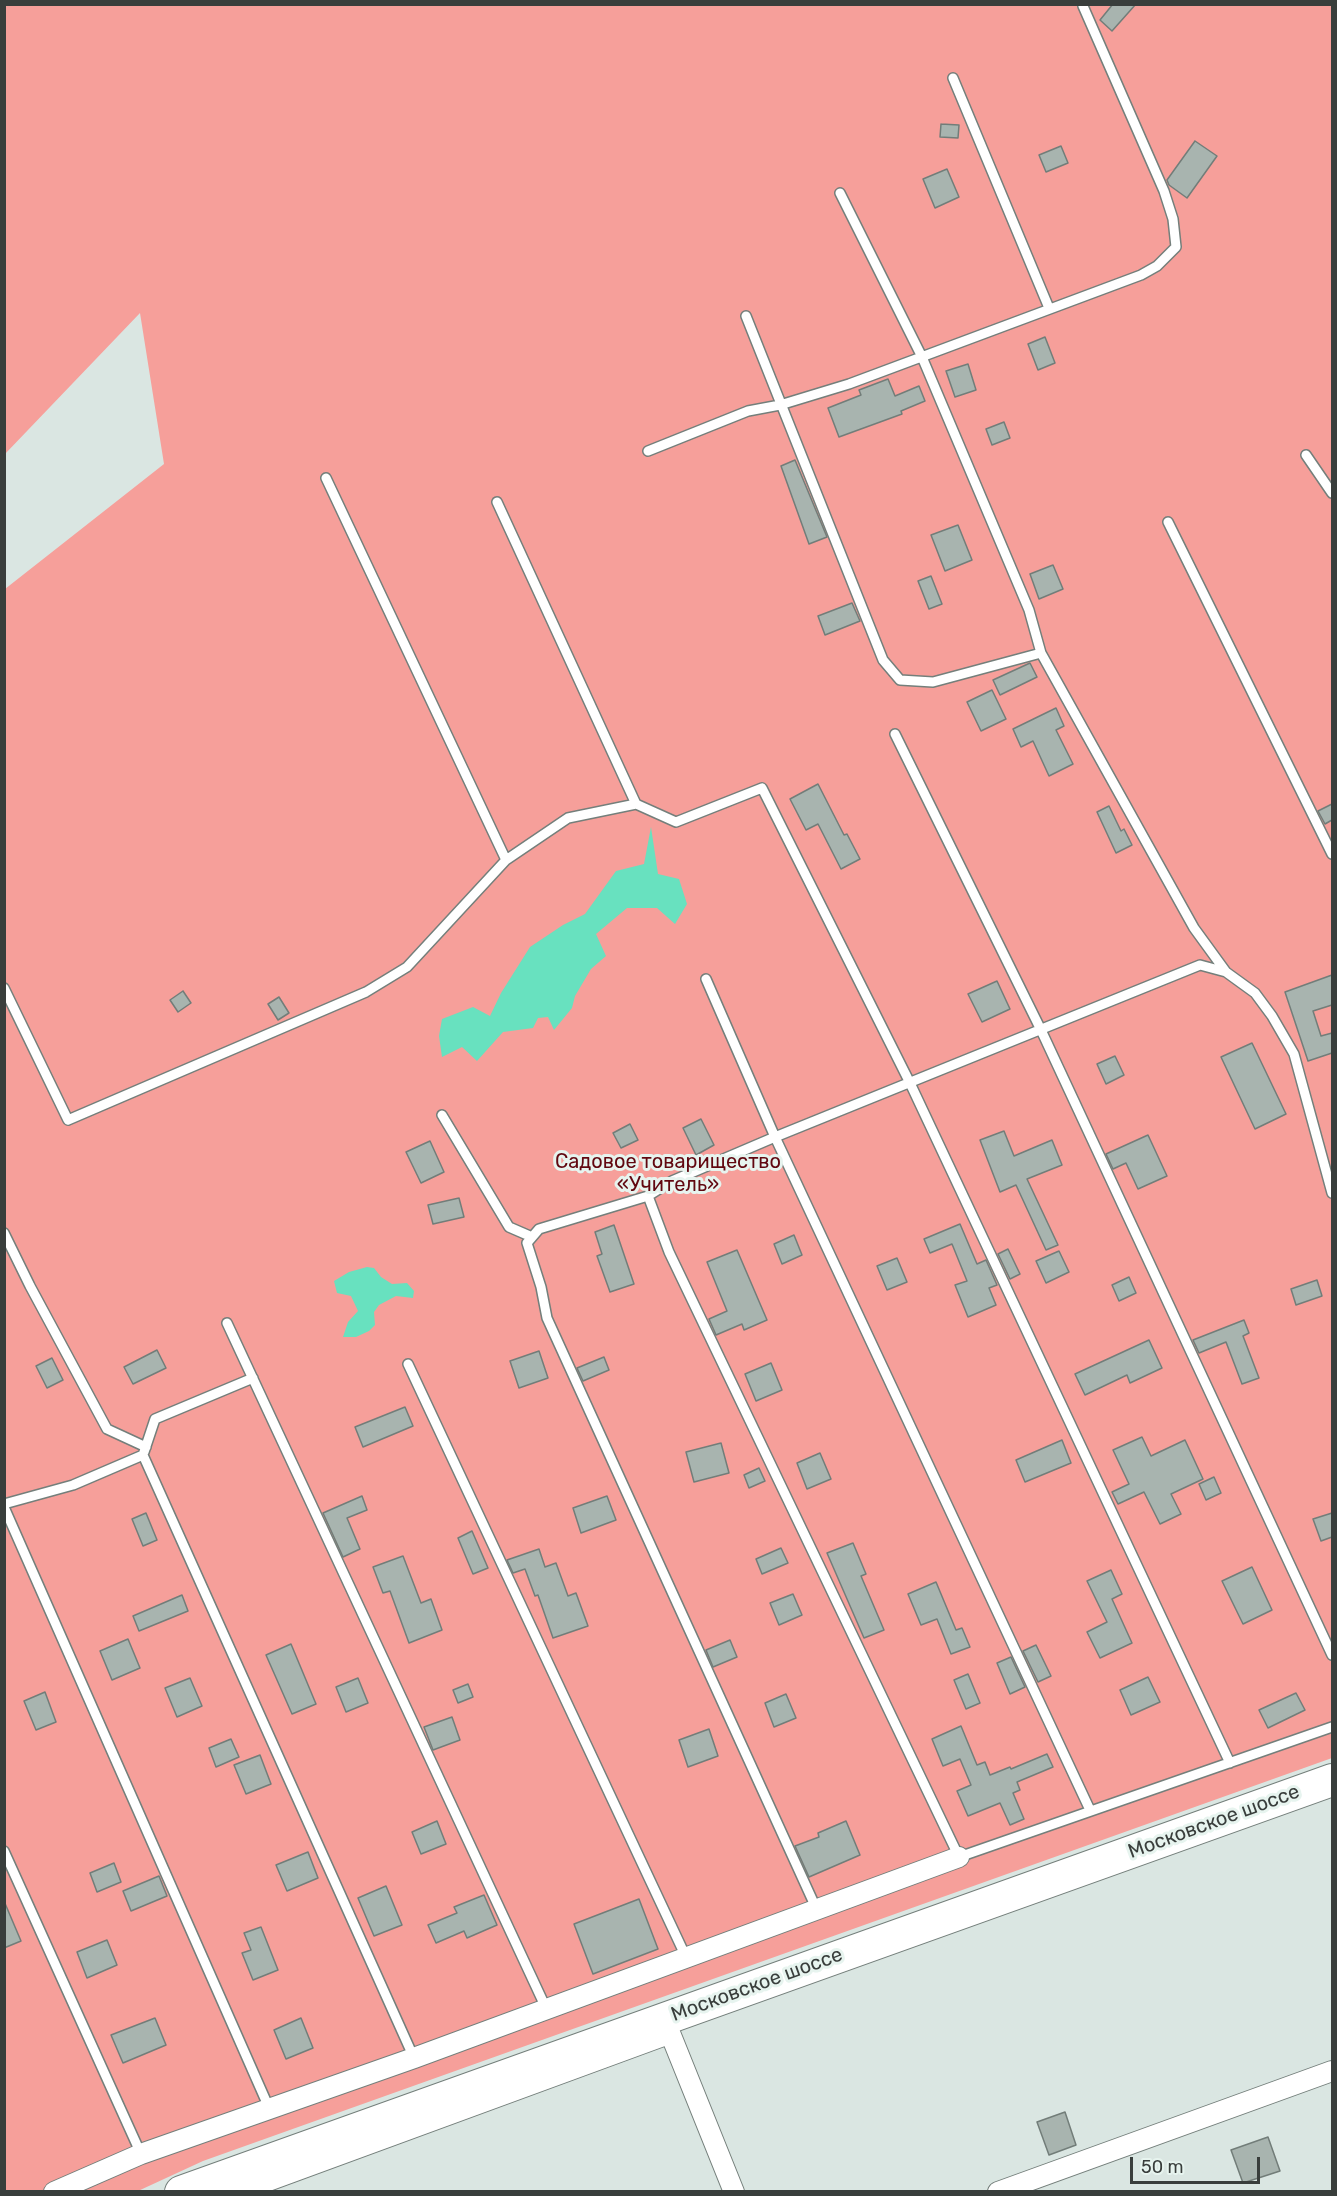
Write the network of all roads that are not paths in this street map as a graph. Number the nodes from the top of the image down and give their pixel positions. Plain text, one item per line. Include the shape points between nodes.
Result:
1 (1083, 6) edge
2 (953, 78) dead end
3 (840, 193) dead end
4 (1049, 308) junction
5 (746, 316) dead end
6 (922, 357) junction
7 (780, 405) junction
8 (648, 451) dead end
9 (1306, 455) dead end
10 (326, 478) dead end
11 (1332, 493) edge
12 (497, 502) dead end
13 (1168, 522) dead end
14 (1041, 653) junction
15 (895, 734) dead end
16 (636, 804) junction
17 (1332, 854) edge
18 (506, 860) junction
19 (1226, 972) junction
20 (706, 979) dead end
21 (4, 988) edge
22 (1041, 1030) junction
23 (910, 1083) junction
24 (442, 1115) dead end
25 (775, 1137) junction
26 (1332, 1193) edge
27 (648, 1196) junction
28 (4, 1233) edge
29 (532, 1237) junction
30 (227, 1323) dead end
31 (408, 1364) dead end
32 (253, 1378) junction
33 (145, 1451) junction
34 (4, 1506) edge
35 (1332, 1655) edge
36 (1332, 1727) edge
37 (1230, 1763) junction
38 (1332, 1780) edge
39 (1090, 1810) junction
40 (4, 1851) edge
41 (959, 1857) junction
42 (817, 1910) junction
43 (686, 1957) junction
44 (546, 2008) junction
45 (668, 2025) junction
46 (414, 2058) junction
47 (1332, 2071) edge
48 (270, 2110) junction
49 (141, 2154) junction
50 (54, 2192) edge
51 (181, 2192) edge
52 (238, 2192) edge
53 (734, 2192) edge
54 (998, 2192) edge

1 - 4 lane via 1164,191 1176,247 1141,275
2 - 4 lane
3 - 6 lane
4 - 6 lane
5 - 7 lane
6 - 7 lane
6 - 14 lane via 1029,610
7 - 8 lane via 748,411
7 - 14 lane via 883,660 900,680 933,682
9 - 11 lane
10 - 18 lane
12 - 16 lane
13 - 17 lane
14 - 19 lane via 1194,928
15 - 22 lane
16 - 18 lane via 568,818
16 - 23 lane via 676,822 762,788
18 - 21 lane via 406,968 366,992 68,1120
19 - 22 lane via 1200,966
19 - 26 lane via 1255,993 1294,1054
20 - 25 lane
22 - 23 lane
22 - 35 lane
23 - 25 lane
23 - 37 lane
24 - 29 lane via 509,1227
25 - 27 lane via 672,1181
25 - 39 lane
27 - 29 lane via 538,1229
27 - 41 lane via 669,1252
28 - 33 lane via 107,1429
29 - 42 lane via 528,1243 547,1318
30 - 32 lane
31 - 43 lane
32 - 33 lane via 155,1419
32 - 44 lane
33 - 34 lane via 73,1485
33 - 46 lane
34 - 48 lane
36 - 37 lane
37 - 39 lane
38 - 45 highway, Московское шоссе
39 - 41 lane
40 - 49 lane
41 - 42 street
42 - 43 street
43 - 44 street
44 - 46 street
45 - 51 highway, Московское шоссе
45 - 52 street
45 - 53 street
46 - 48 street
47 - 54 street
48 - 49 street
49 - 50 street

